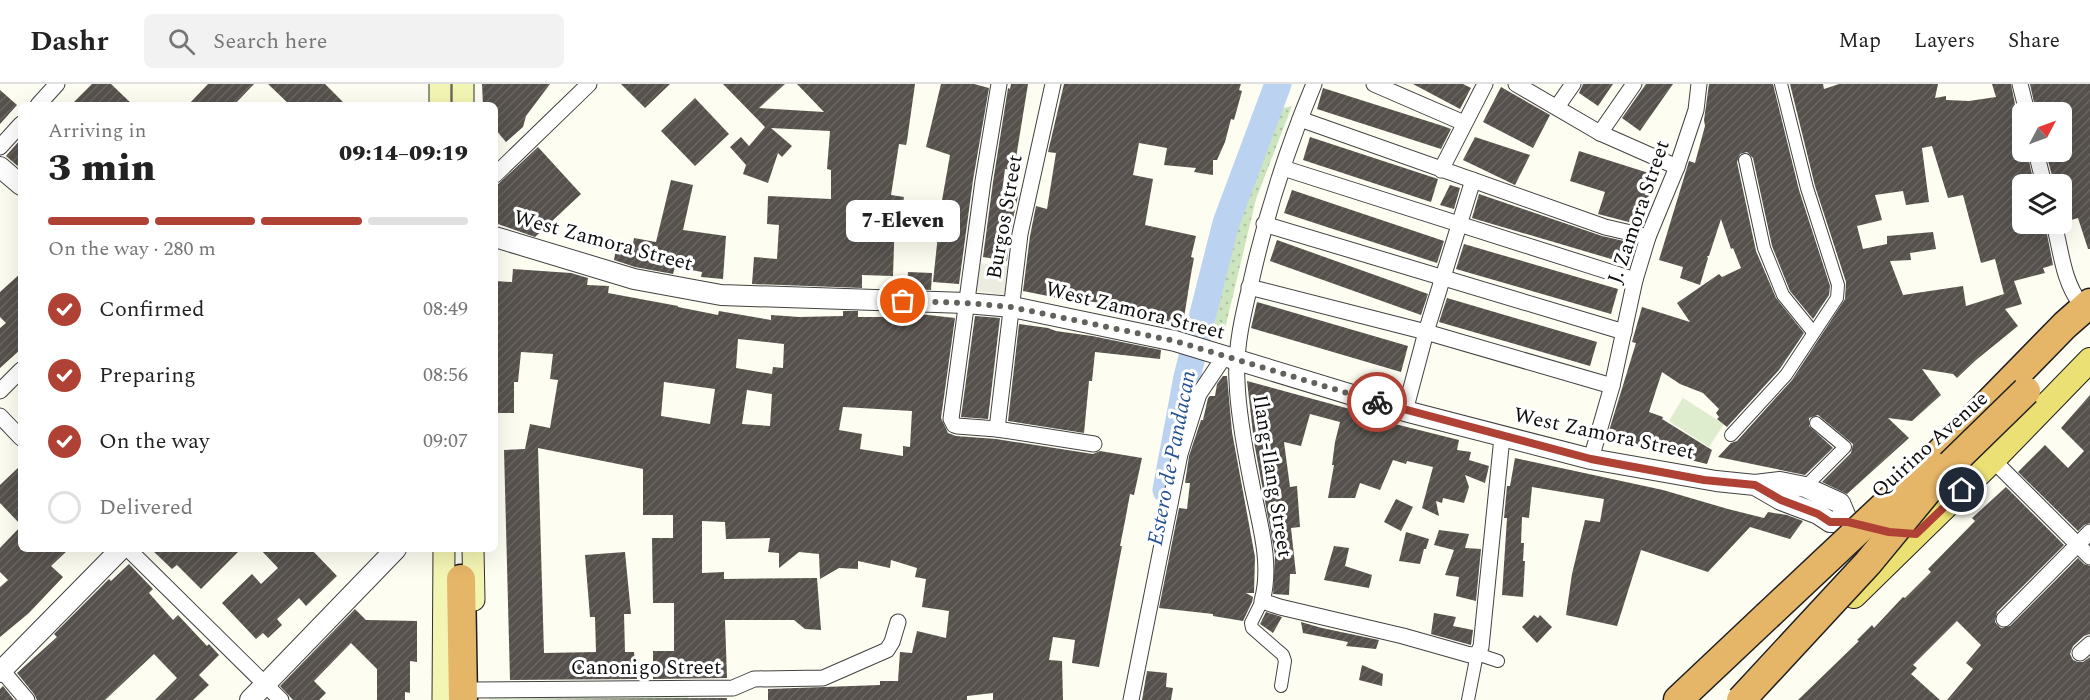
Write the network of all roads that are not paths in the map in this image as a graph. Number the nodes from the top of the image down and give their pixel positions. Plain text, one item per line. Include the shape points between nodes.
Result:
1 (57, 84) edge
2 (440, 84) edge
3 (463, 84) edge
4 (589, 84) edge
5 (999, 84) edge
6 (1053, 84) edge
7 (1314, 84) edge
8 (1374, 84) edge
9 (1485, 84) edge
10 (1516, 84) edge
11 (1573, 84) edge
12 (1634, 84) edge
13 (1700, 84) edge
14 (1781, 84) edge
15 (2020, 84) edge
16 (41, 102) edge
17 (440, 102) edge
18 (463, 102) edge
19 (2024, 102) edge
20 (1557, 107) junction
21 (1300, 118) junction
22 (1464, 123) junction
23 (18, 127) edge
24 (1600, 133) junction
25 (0, 147) edge
26 (1745, 160) dead end
27 (0, 167) edge
28 (1677, 167) junction
29 (1283, 168) junction
30 (1441, 170) junction
31 (498, 172) edge
32 (1473, 180) junction
33 (18, 182) edge
34 (1264, 224) junction
35 (1458, 225) junction
36 (2056, 234) edge
37 (1648, 237) junction
38 (498, 238) edge
39 (1442, 278) junction
40 (1635, 280) junction
41 (1249, 287) junction
42 (966, 303) junction
43 (2088, 306) edge
44 (1011, 307) junction
45 (1426, 332) junction
46 (1624, 332) junction
47 (1814, 332) junction
48 (1227, 358) junction
49 (2090, 360) edge
50 (18, 373) edge
51 (1612, 386) junction
52 (0, 391) edge
53 (1405, 411) junction
54 (0, 417) edge
55 (1816, 423) dead end
56 (997, 429) junction
57 (18, 435) edge
58 (1731, 435) dead end
59 (1502, 437) junction
60 (1094, 444) dead end
61 (1591, 459) junction
62 (1993, 460) junction
63 (1755, 485) junction
64 (1805, 487) junction
65 (1848, 522) junction
66 (2090, 532) edge
67 (1916, 534) junction
68 (2078, 545) junction
69 (118, 552) edge
70 (131, 552) edge
71 (393, 552) edge
72 (444, 552) edge
73 (473, 552) edge
74 (2090, 557) edge
75 (461, 579) dead end
76 (1865, 586) junction
77 (1262, 601) junction
78 (1767, 616) junction
79 (2004, 619) dead end
80 (898, 622) dead end
81 (1477, 654) junction
82 (1498, 661) dead end
83 (1, 670) edge
84 (266, 685) junction
85 (1281, 686) dead end
86 (471, 697) edge
87 (1754, 699) edge
88 (27, 700) edge
89 (250, 700) edge
90 (281, 700) edge
91 (443, 700) edge
92 (1131, 700) edge
93 (1468, 700) edge
94 (1669, 700) edge
95 (1678, 700) edge
96 (1694, 700) edge

1 - 16 street
2 - 17 main road
3 - 18 main road
4 - 31 street
5 - 42 street
6 - 44 street, Burgos Street via 1020,234
7 - 21 street, Ilang-Ilang Street
8 - 22 street
9 - 22 street
10 - 20 street
11 - 20 street
12 - 24 street
13 - 28 street, J. Zamora Street via 1696,110
14 - 47 street via 1807,188 1838,285 1837,298
15 - 19 street
20 - 24 street
21 - 29 street, Ilang-Ilang Street
21 - 30 street
22 - 30 street
23 - 25 street
24 - 28 street
26 - 47 street via 1764,248 1783,295
27 - 33 street
28 - 37 street, J. Zamora Street
29 - 34 street, Ilang-Ilang Street
29 - 35 street
30 - 32 street
32 - 35 street
32 - 37 street via 1605,227
34 - 39 street
34 - 41 street, Ilang-Ilang Street
35 - 39 street
35 - 40 street
36 - 43 street via 2072,292
37 - 40 street, J. Zamora Street
38 - 42 street, West Zamora Street via 634,279 721,295
39 - 45 street
39 - 46 street
40 - 46 street, J. Zamora Street
41 - 45 street
41 - 48 street, Ilang-Ilang Street via 1240,330
42 - 44 street, West Zamora Street
42 - 56 street via 951,419 954,425
43 - 65 main road, Quirino Avenue
43 - 78 highway, bridge via 1930,463
43 - 87 highway, bridge via 2026,391 1943,472
44 - 48 street, West Zamora Street via 1180,343
44 - 56 street, Burgos Street
45 - 51 street
45 - 53 street
46 - 51 street, J. Zamora Street
47 - 58 street via 1786,375
48 - 53 street, West Zamora Street
48 - 77 street, Ilang-Ilang Street via 1236,380 1263,532 1266,586
48 - 92 street via 1199,394 1180,454
49 - 62 main road
50 - 52 street
51 - 61 street, J. Zamora Street
53 - 59 street, West Zamora Street
54 - 57 street
55 - 64 street via 1845,447
56 - 60 street
59 - 61 street, West Zamora Street
59 - 81 street via 1481,647
61 - 63 street, West Zamora Street via 1704,480
62 - 67 main road
62 - 68 street
63 - 64 street, West Zamora Street via 1780,482
63 - 65 street, West Zamora Street via 1830,522
64 - 65 street, West Zamora Street via 1840,503
65 - 67 main road
65 - 76 main road via 1863,552
65 - 94 main road, Quirino Avenue
66 - 68 street
67 - 76 main road
68 - 74 street
68 - 79 street
69 - 83 street
70 - 84 street
71 - 84 street
72 - 91 main road
73 - 86 main road
75 - 86 highway
76 - 87 main road
77 - 81 street
77 - 85 street, Ilang-Ilang Street via 1252,628 1283,655
78 - 95 highway
78 - 96 highway
80 - 86 street, Canonigo Street via 892,642 880,655 823,678 754,680 733,688
81 - 82 street
81 - 93 street
83 - 88 street
84 - 89 street
84 - 90 street

